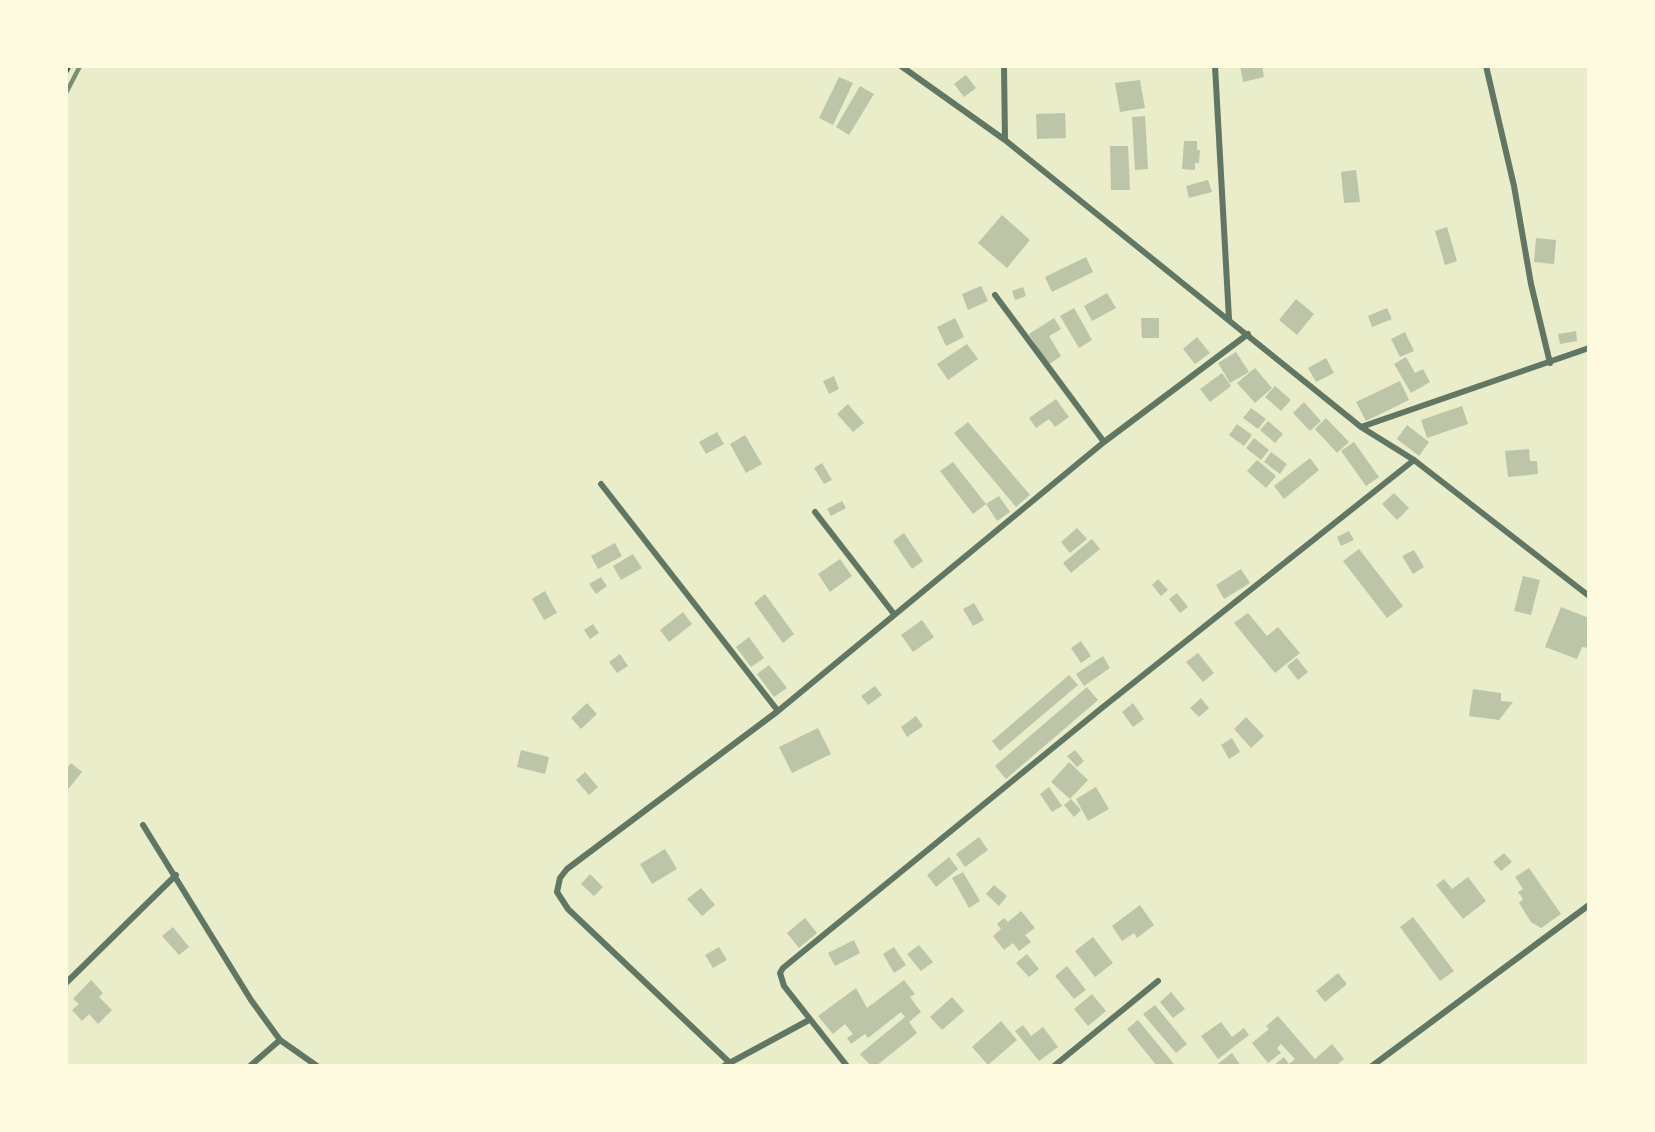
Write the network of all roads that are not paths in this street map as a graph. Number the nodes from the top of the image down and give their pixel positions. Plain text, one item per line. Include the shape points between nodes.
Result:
1 (901, 66) edge
2 (1004, 66) edge
3 (1215, 66) edge
4 (1486, 66) edge
5 (1005, 140) junction
6 (995, 295) dead end
7 (1229, 319) junction
8 (1248, 334) junction
9 (1589, 348) edge
10 (1550, 363) junction
11 (1361, 427) junction
12 (1104, 442) junction
13 (1414, 460) junction
14 (601, 484) dead end
15 (815, 512) dead end
16 (1589, 596) edge
17 (894, 614) junction
18 (778, 711) junction
19 (143, 825) dead end
20 (176, 875) junction
21 (1589, 905) edge
22 (1158, 981) dead end
23 (66, 983) edge
24 (809, 1020) junction
25 (280, 1040) junction
26 (727, 1064) edge
27 (250, 1066) edge
28 (317, 1066) edge
29 (847, 1066) edge
30 (1054, 1066) edge
31 (1372, 1066) edge

1 - 5 street
2 - 5 street
3 - 7 street
4 - 10 street
5 - 7 street
6 - 12 street
7 - 8 street
8 - 11 street
8 - 12 street
9 - 10 street
10 - 11 street
11 - 13 street
12 - 17 street
13 - 16 street
13 - 24 street via 789,962 780,973 781,980
14 - 18 street
15 - 17 street
17 - 18 street
18 - 26 street via 567,869 556,892 568,909
19 - 20 street
20 - 23 street
20 - 25 street via 251,1000
21 - 31 street
22 - 30 street
24 - 26 street
24 - 29 street
25 - 27 street
25 - 28 street

